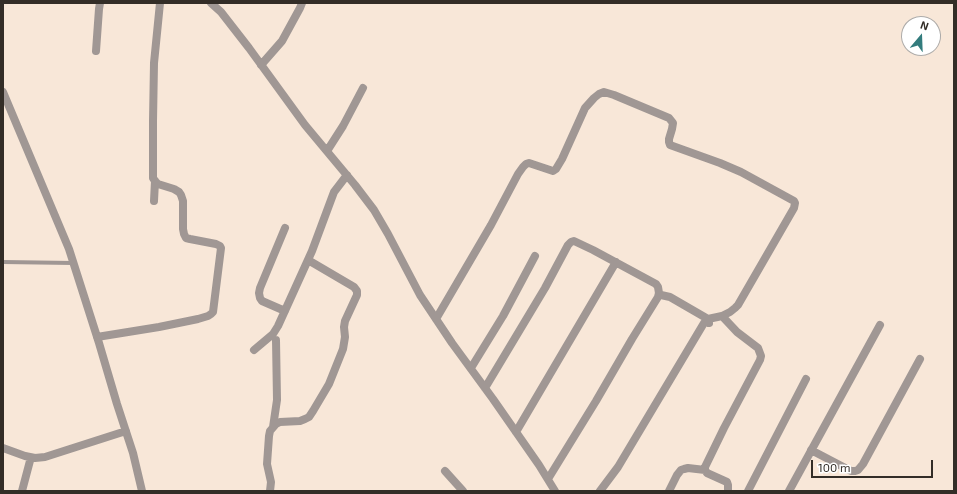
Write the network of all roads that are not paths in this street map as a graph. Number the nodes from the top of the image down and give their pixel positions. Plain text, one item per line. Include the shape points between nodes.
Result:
1 (100, 3) edge
2 (160, 3) edge
3 (211, 3) edge
4 (302, 3) edge
5 (96, 51) dead end
6 (261, 65) junction
7 (363, 88) dead end
8 (3, 92) edge
9 (327, 151) junction
10 (347, 175) junction
11 (154, 181) junction
12 (154, 201) dead end
13 (285, 228) dead end
14 (535, 256) dead end
15 (308, 260) junction
16 (3, 262) edge
17 (616, 262) junction
18 (73, 263) junction
19 (660, 293) junction
20 (285, 311) junction
21 (722, 316) junction
22 (436, 319) junction
23 (709, 321) junction
24 (880, 325) dead end
25 (97, 337) junction
26 (276, 340) dead end
27 (254, 350) dead end
28 (920, 359) dead end
29 (471, 368) junction
30 (806, 379) dead end
31 (485, 388) junction
32 (273, 427) junction
33 (126, 431) junction
34 (516, 432) junction
35 (3, 448) edge
36 (811, 450) junction
37 (31, 458) junction
38 (705, 470) junction
39 (445, 471) dead end
40 (548, 479) junction
41 (22, 491) edge
42 (142, 491) edge
43 (270, 491) edge
44 (463, 491) edge
45 (555, 491) edge
46 (600, 491) edge
47 (669, 491) edge
48 (728, 491) edge
49 (748, 491) edge
50 (790, 491) edge

1 - 5 street
2 - 11 street via 154,63
3 - 6 street via 221,12
4 - 6 street via 282,41
6 - 9 street
7 - 9 street
8 - 18 street
9 - 10 street
10 - 15 street via 334,192
10 - 22 street via 377,216
11 - 12 street
11 - 25 street via 179,192 183,201 183,229 186,238 216,244 222,248 213,312 198,319
13 - 20 street via 259,293 262,301
14 - 29 street via 504,316
15 - 20 street
15 - 32 street via 354,287 357,295 345,321 346,337 343,349 313,411 306,419 280,422
16 - 18 lane
17 - 19 street via 656,284
17 - 31 street via 574,241 571,242
17 - 34 street
18 - 25 street
19 - 23 street
19 - 40 street
20 - 27 street via 273,334
21 - 22 street via 738,305 795,203 741,172 670,144 673,123 669,118 604,92 585,108 558,167 553,171 529,163 523,167
21 - 23 street
21 - 38 street via 736,332 758,348 761,356
22 - 29 street
23 - 46 street via 704,323 618,467
24 - 36 street
25 - 33 street
26 - 32 street via 277,400
28 - 36 street via 858,470 851,471
29 - 31 street
30 - 49 street
31 - 34 street
32 - 43 street via 269,436 267,464
33 - 37 street via 45,457
33 - 42 street
34 - 40 street
35 - 37 street
36 - 50 street
37 - 41 street
38 - 47 street via 684,468 677,474
38 - 48 street via 727,482
39 - 44 street
40 - 45 street

